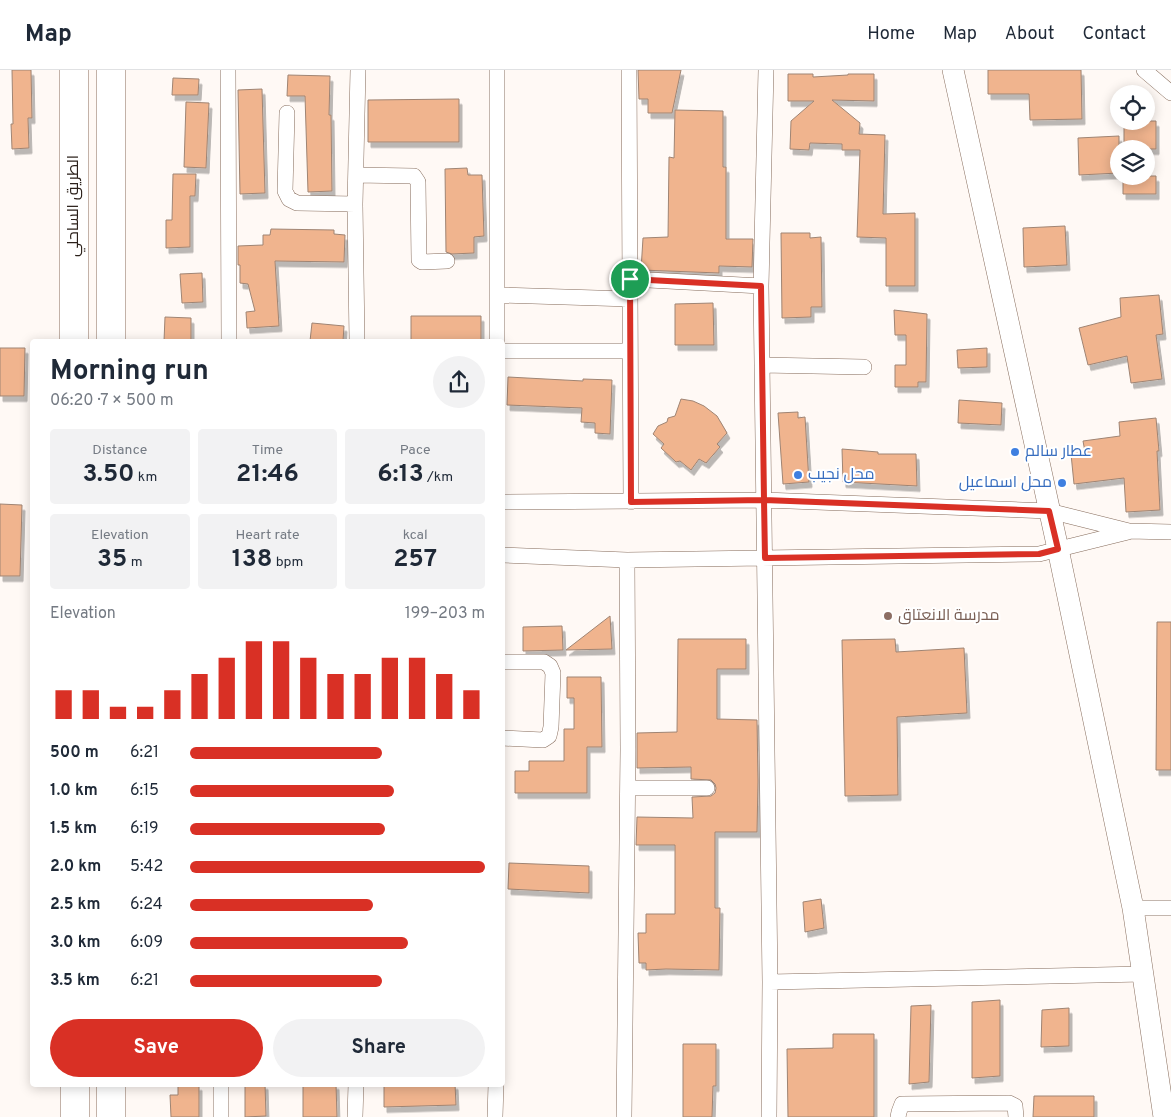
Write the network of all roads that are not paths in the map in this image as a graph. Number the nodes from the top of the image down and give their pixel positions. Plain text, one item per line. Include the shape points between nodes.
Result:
1 (74, 70) edge
2 (111, 70) edge
3 (228, 70) edge
4 (358, 70) edge
5 (497, 70) edge
6 (629, 70) edge
7 (766, 70) edge
8 (953, 70) edge
9 (1144, 70) edge
10 (1171, 93) edge
11 (287, 113) dead end
12 (356, 174) junction
13 (355, 204) junction
14 (447, 261) dead end
15 (630, 279) junction
16 (761, 286) junction
17 (497, 295) junction
18 (630, 299) junction
19 (74, 339) edge
20 (111, 339) edge
21 (229, 339) edge
22 (357, 339) edge
23 (497, 339) edge
24 (505, 351) edge
25 (630, 351) junction
26 (762, 365) junction
27 (864, 367) dead end
28 (764, 500) junction
29 (505, 502) edge
30 (631, 502) junction
31 (1049, 511) junction
32 (1129, 531) junction
33 (1171, 532) edge
34 (1058, 549) junction
35 (505, 555) edge
36 (765, 558) junction
37 (627, 560) junction
38 (505, 662) edge
39 (505, 738) edge
40 (628, 788) junction
41 (707, 788) dead end
42 (1133, 908) junction
43 (1171, 908) edge
44 (1143, 974) junction
45 (770, 982) junction
46 (75, 1087) edge
47 (111, 1087) edge
48 (221, 1087) edge
49 (356, 1087) edge
50 (496, 1087) edge
51 (75, 1117) edge
52 (111, 1117) edge
53 (221, 1117) edge
54 (356, 1117) edge
55 (496, 1117) edge
56 (624, 1117) edge
57 (769, 1117) edge
58 (898, 1117) edge
59 (1016, 1117) edge
60 (1164, 1117) edge

1 - 19 highway, الطريق الساحلي
2 - 20 highway
3 - 21 street
4 - 12 street
5 - 17 street
6 - 15 street
7 - 16 street
8 - 31 street
9 - 10 street
11 - 13 street via 285,191 289,199 297,203
12 - 13 street
12 - 14 street via 414,176 418,182 419,260
13 - 22 street
15 - 16 street
15 - 18 street
16 - 26 street
17 - 18 street
17 - 23 street
18 - 25 street
24 - 25 street
25 - 30 street
26 - 27 street
26 - 28 street
28 - 30 street
28 - 31 street
28 - 36 street
29 - 30 street
31 - 32 street
31 - 34 street
32 - 33 street
32 - 34 street
34 - 36 street via 1039,554
34 - 42 street
35 - 37 street
36 - 37 street
36 - 45 street
37 - 40 street
38 - 39 street via 544,662 552,673 549,736 543,740
40 - 41 street
40 - 56 street
42 - 43 street
42 - 44 street
44 - 45 street
44 - 60 street
45 - 57 street
46 - 51 highway
47 - 52 highway
48 - 53 street
49 - 54 street
50 - 55 street
58 - 59 street via 902,1104 1009,1102 1014,1106

